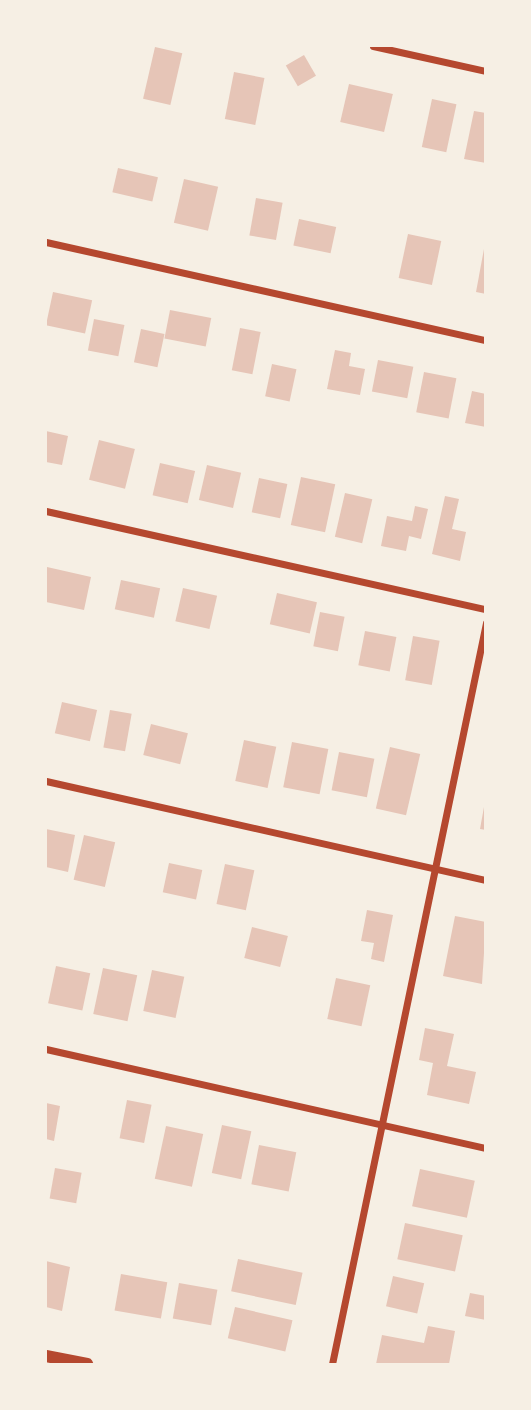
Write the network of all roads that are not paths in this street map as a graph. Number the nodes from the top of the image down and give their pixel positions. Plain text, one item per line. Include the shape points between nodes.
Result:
1 (373, 46) edge
2 (485, 71) edge
3 (46, 242) edge
4 (485, 340) edge
5 (46, 511) edge
6 (485, 609) edge
7 (485, 623) edge
8 (46, 781) edge
9 (434, 869) junction
10 (485, 880) edge
11 (46, 1049) edge
12 (381, 1125) junction
13 (485, 1148) edge
14 (46, 1356) edge
15 (87, 1364) edge
16 (331, 1364) edge

1 - 2 street
3 - 4 street
5 - 6 street
7 - 9 street
8 - 9 street
9 - 10 street
9 - 12 street
11 - 12 street
12 - 13 street
12 - 16 street
14 - 15 street

